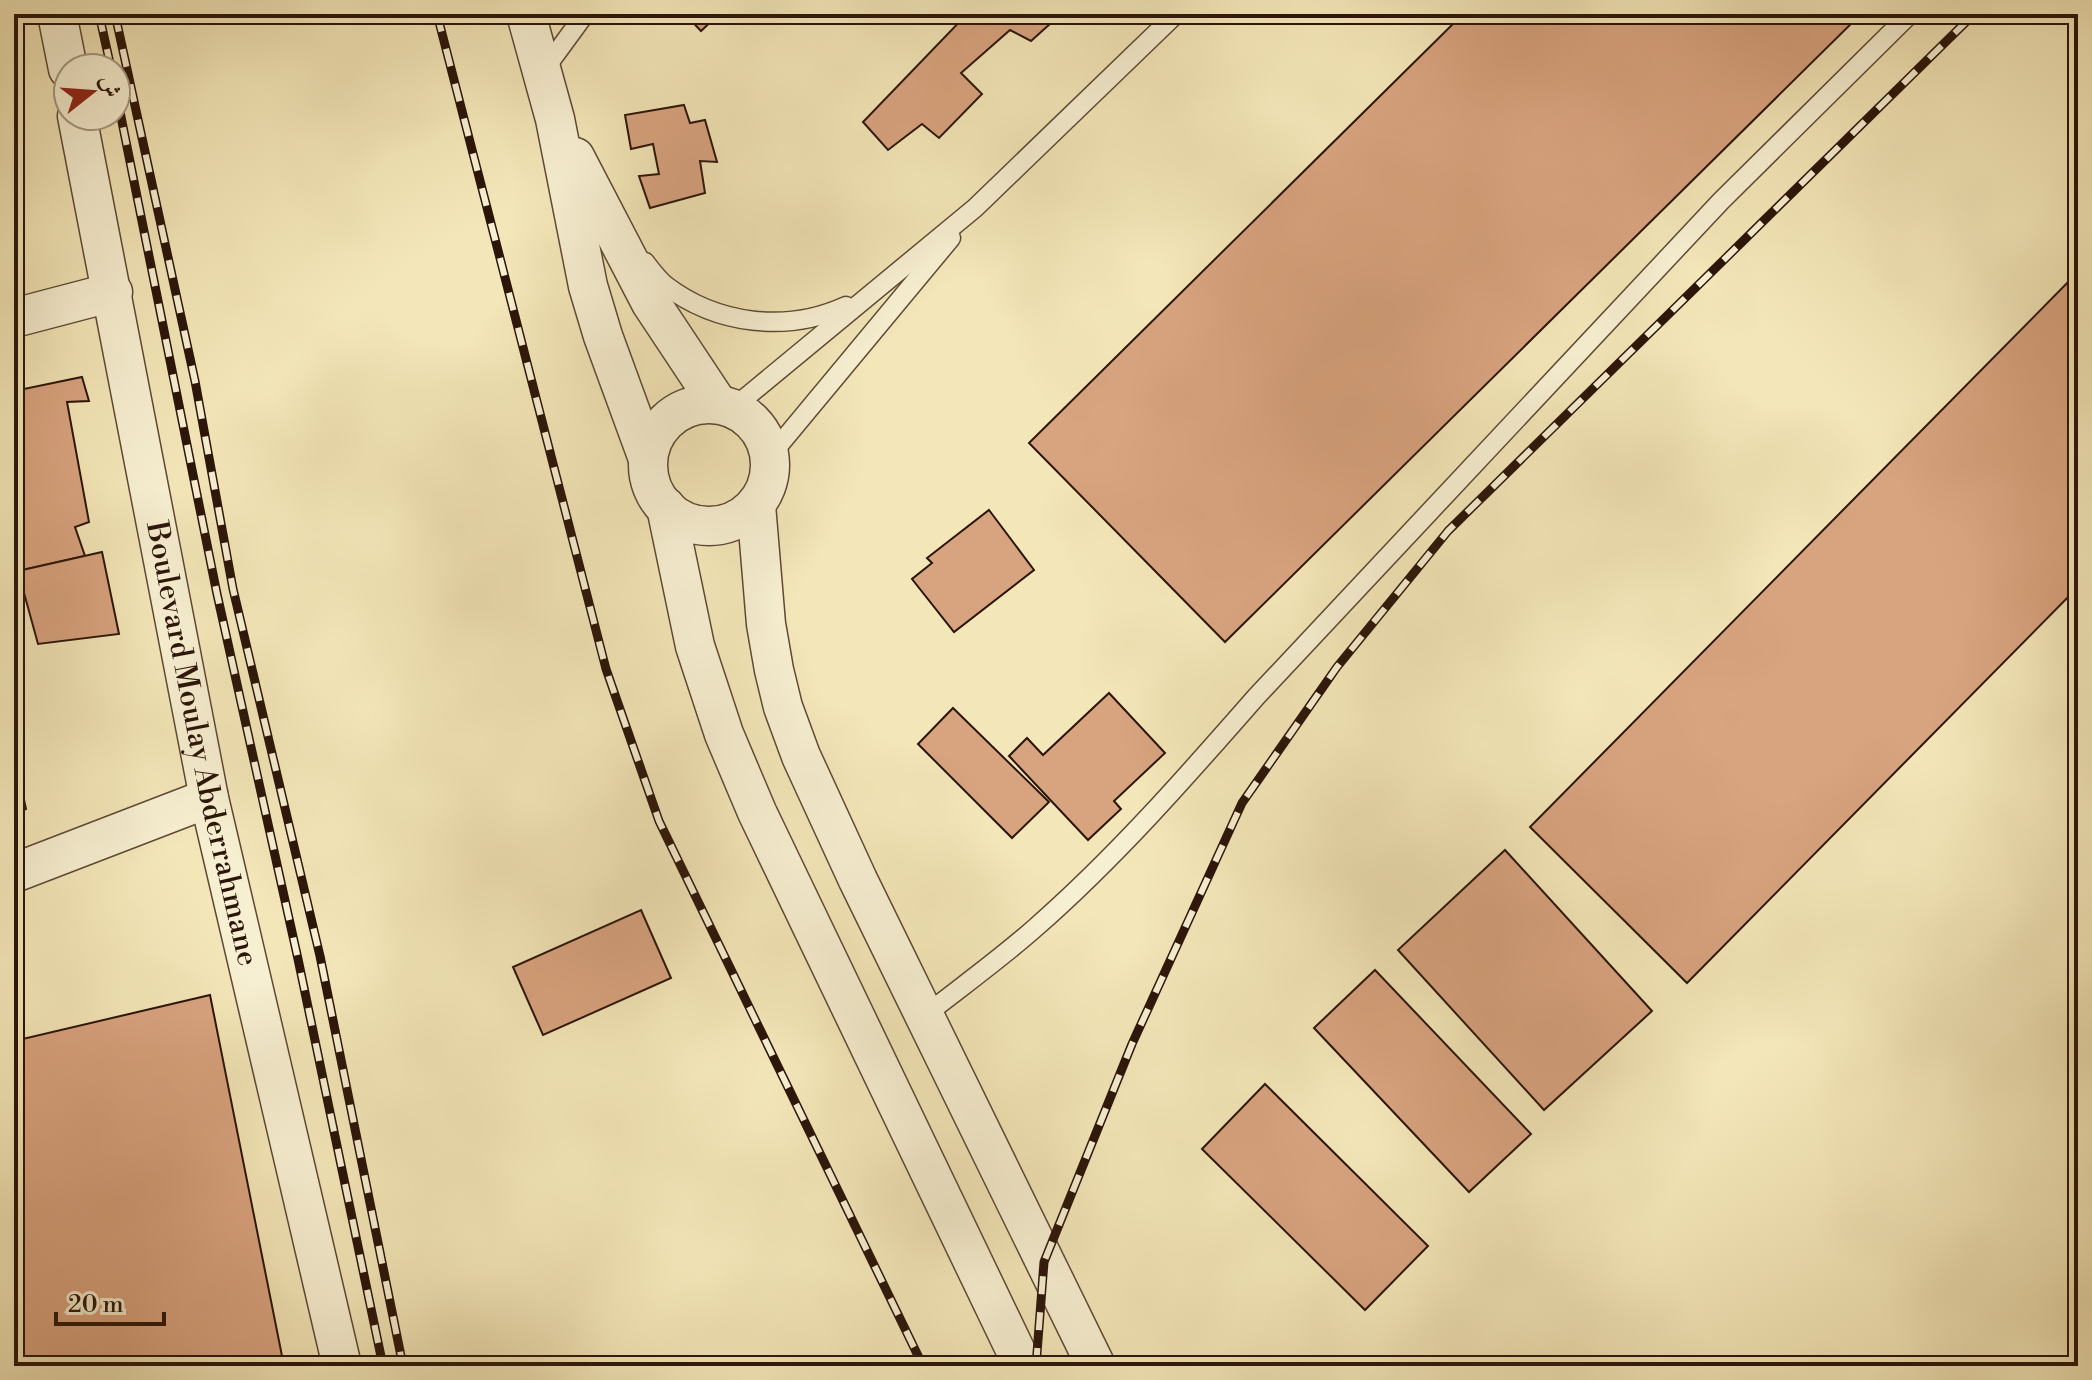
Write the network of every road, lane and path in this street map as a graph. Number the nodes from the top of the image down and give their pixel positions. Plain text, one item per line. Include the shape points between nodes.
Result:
1 (57, 14) edge
2 (526, 14) edge
3 (585, 14) edge
4 (1176, 14) edge
5 (1910, 14) edge
6 (65, 52) edge
7 (541, 74) junction
8 (555, 119) junction
9 (80, 132) edge
10 (975, 208) junction
11 (604, 213) junction
12 (876, 288) junction
13 (113, 292) junction
14 (14, 318) edge
15 (726, 406) junction
16 (770, 456) junction
17 (648, 459) junction
18 (756, 505) junction
19 (666, 507) junction
20 (209, 798) junction
21 (14, 873) edge
22 (924, 1016) junction
23 (342, 1366) edge
24 (1023, 1366) edge
25 (1096, 1366) edge

1 - 6 street
2 - 7 street
3 - 7 lane
4 - 10 lane
5 - 22 lane via 1721,201 1112,853 1036,928
7 - 8 street
8 - 11 street
8 - 17 street via 588,286
9 - 13 street, Boulevard Moulay Abderrahmane
10 - 12 lane
10 - 16 lane
11 - 12 lane via 664,285 735,319 776,323 815,317
11 - 15 street via 651,303
12 - 15 lane
13 - 14 street
13 - 20 street, Boulevard Moulay Abderrahmane
15 - 16 street via 756,425
15 - 17 street via 693,405 671,416 652,443
16 - 18 street via 768,482
17 - 19 street via 652,485
18 - 19 street via 738,519 715,526 692,524
18 - 22 street via 766,624 783,707
19 - 24 street via 695,646 757,812
20 - 21 street
20 - 23 street, Boulevard Moulay Abderrahmane
22 - 25 street

